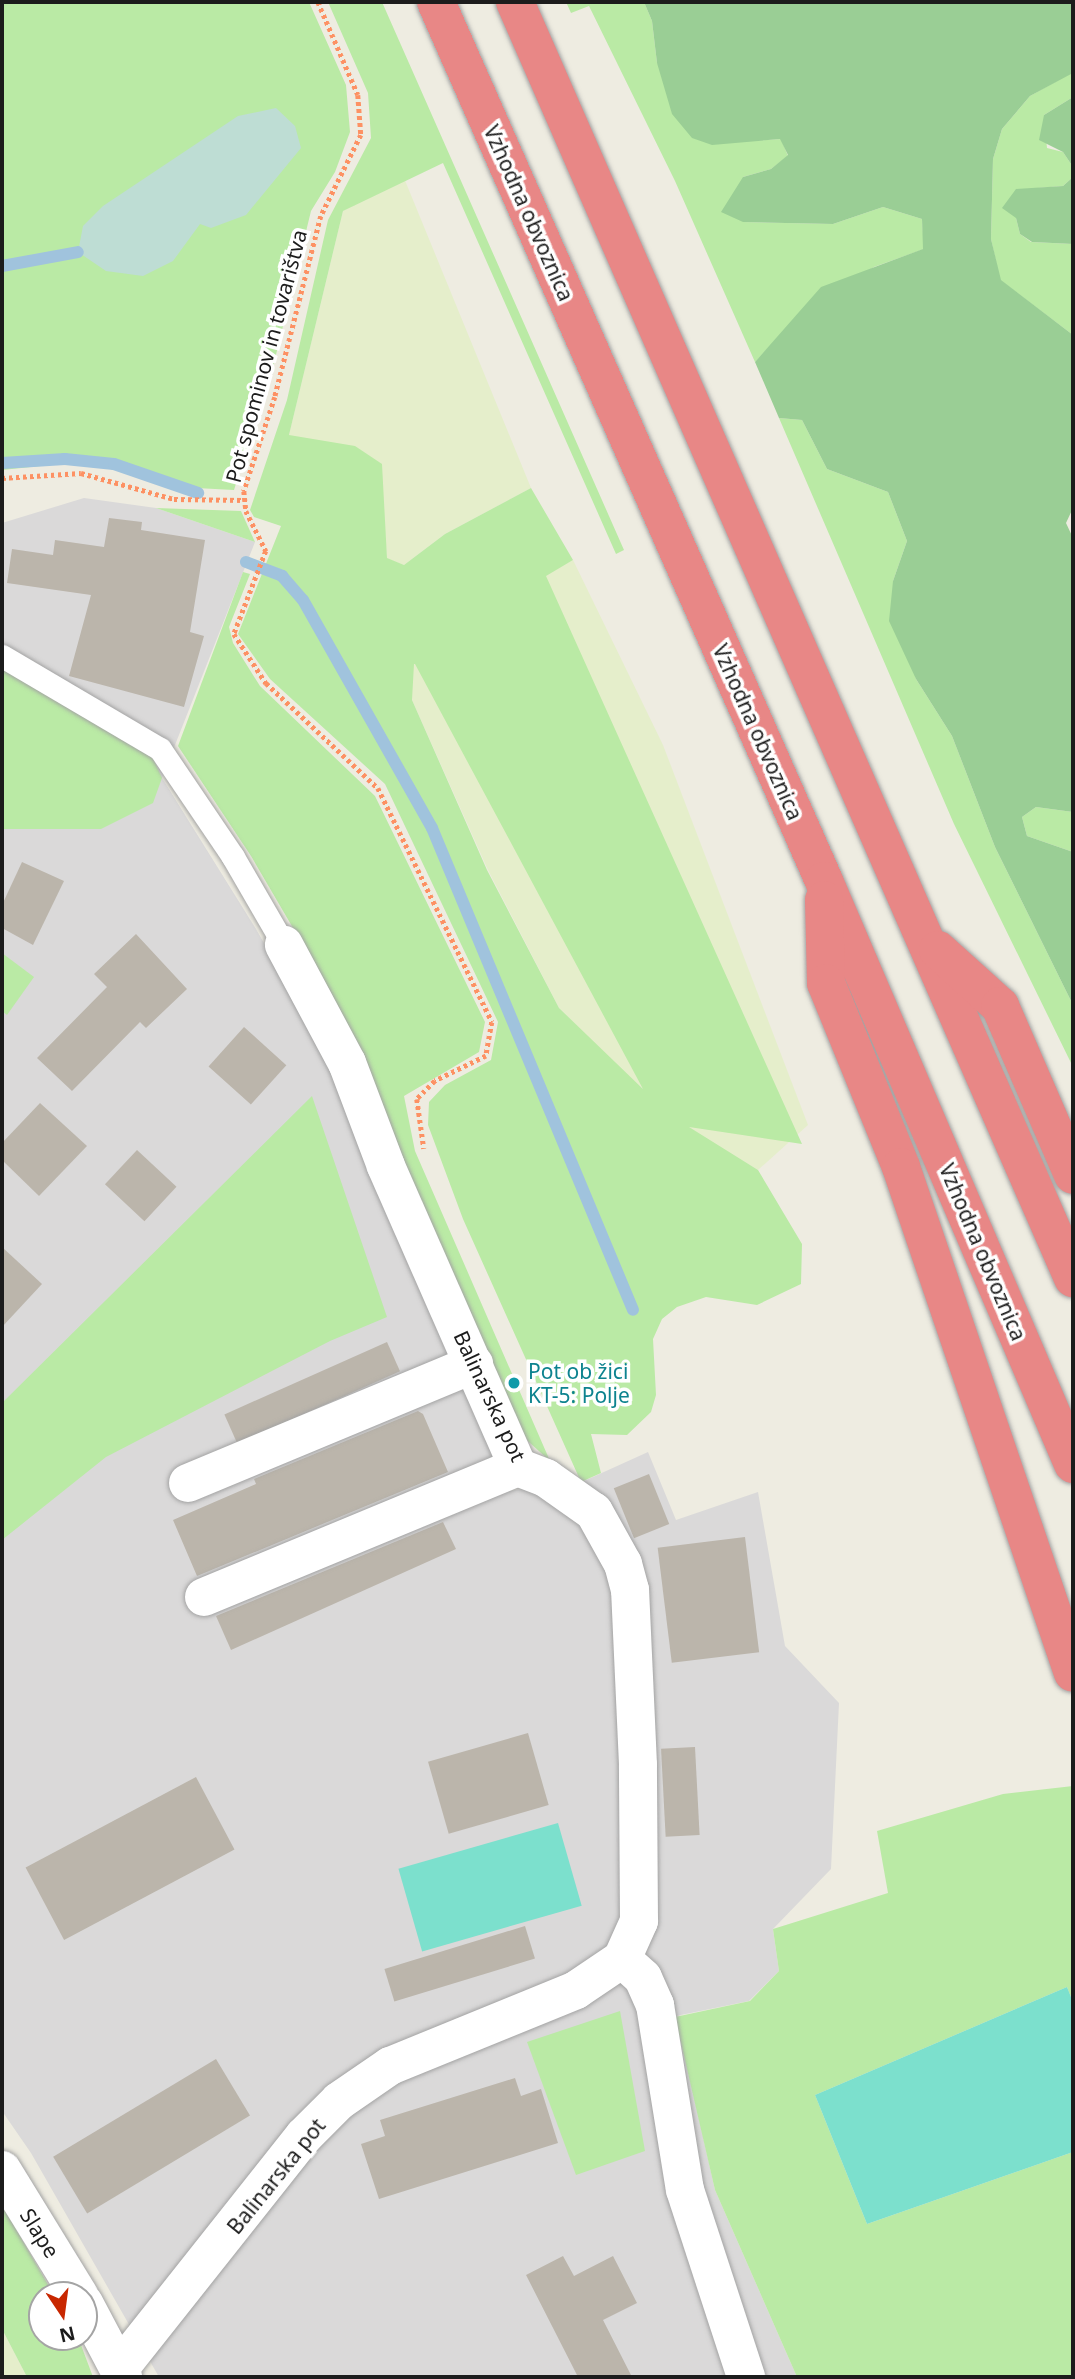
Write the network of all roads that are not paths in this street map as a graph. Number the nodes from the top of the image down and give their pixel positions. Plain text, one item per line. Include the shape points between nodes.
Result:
1 (436, 2) edge
2 (515, 2) edge
3 (2, 656) edge
4 (824, 881) junction
5 (929, 942) junction
6 (284, 945) joint
7 (1073, 1175) edge
8 (1073, 1278) edge
9 (474, 1364) junction
10 (1073, 1464) edge
11 (518, 1467) junction
12 (188, 1483) dead end
13 (204, 1597) dead end
14 (1073, 1673) edge
15 (622, 1959) junction
16 (2, 2170) edge
17 (70, 2281) edge
18 (98, 2329) edge
19 (122, 2373) edge
20 (746, 2377) edge

1 - 4 highway, Vzhodna obvoznica
2 - 5 highway
3 - 6 lane via 160,749 233,857
4 - 10 highway, Vzhodna obvoznica
4 - 14 highway via 826,983 901,1167
5 - 7 highway via 1000,1006
5 - 8 highway
6 - 9 street, Balinarska pot via 347,1063 386,1166
9 - 11 street, Balinarska pot
9 - 12 street
11 - 13 street
11 - 15 street, Balinarska pot via 546,1478 594,1512 615,1544 630,1590 639,1921
15 - 19 street, Balinarska pot via 576,1990 390,2066 339,2101 304,2136
15 - 20 street via 643,1978 655,2005 685,2190
16 - 17 street, Slape
18 - 19 street

